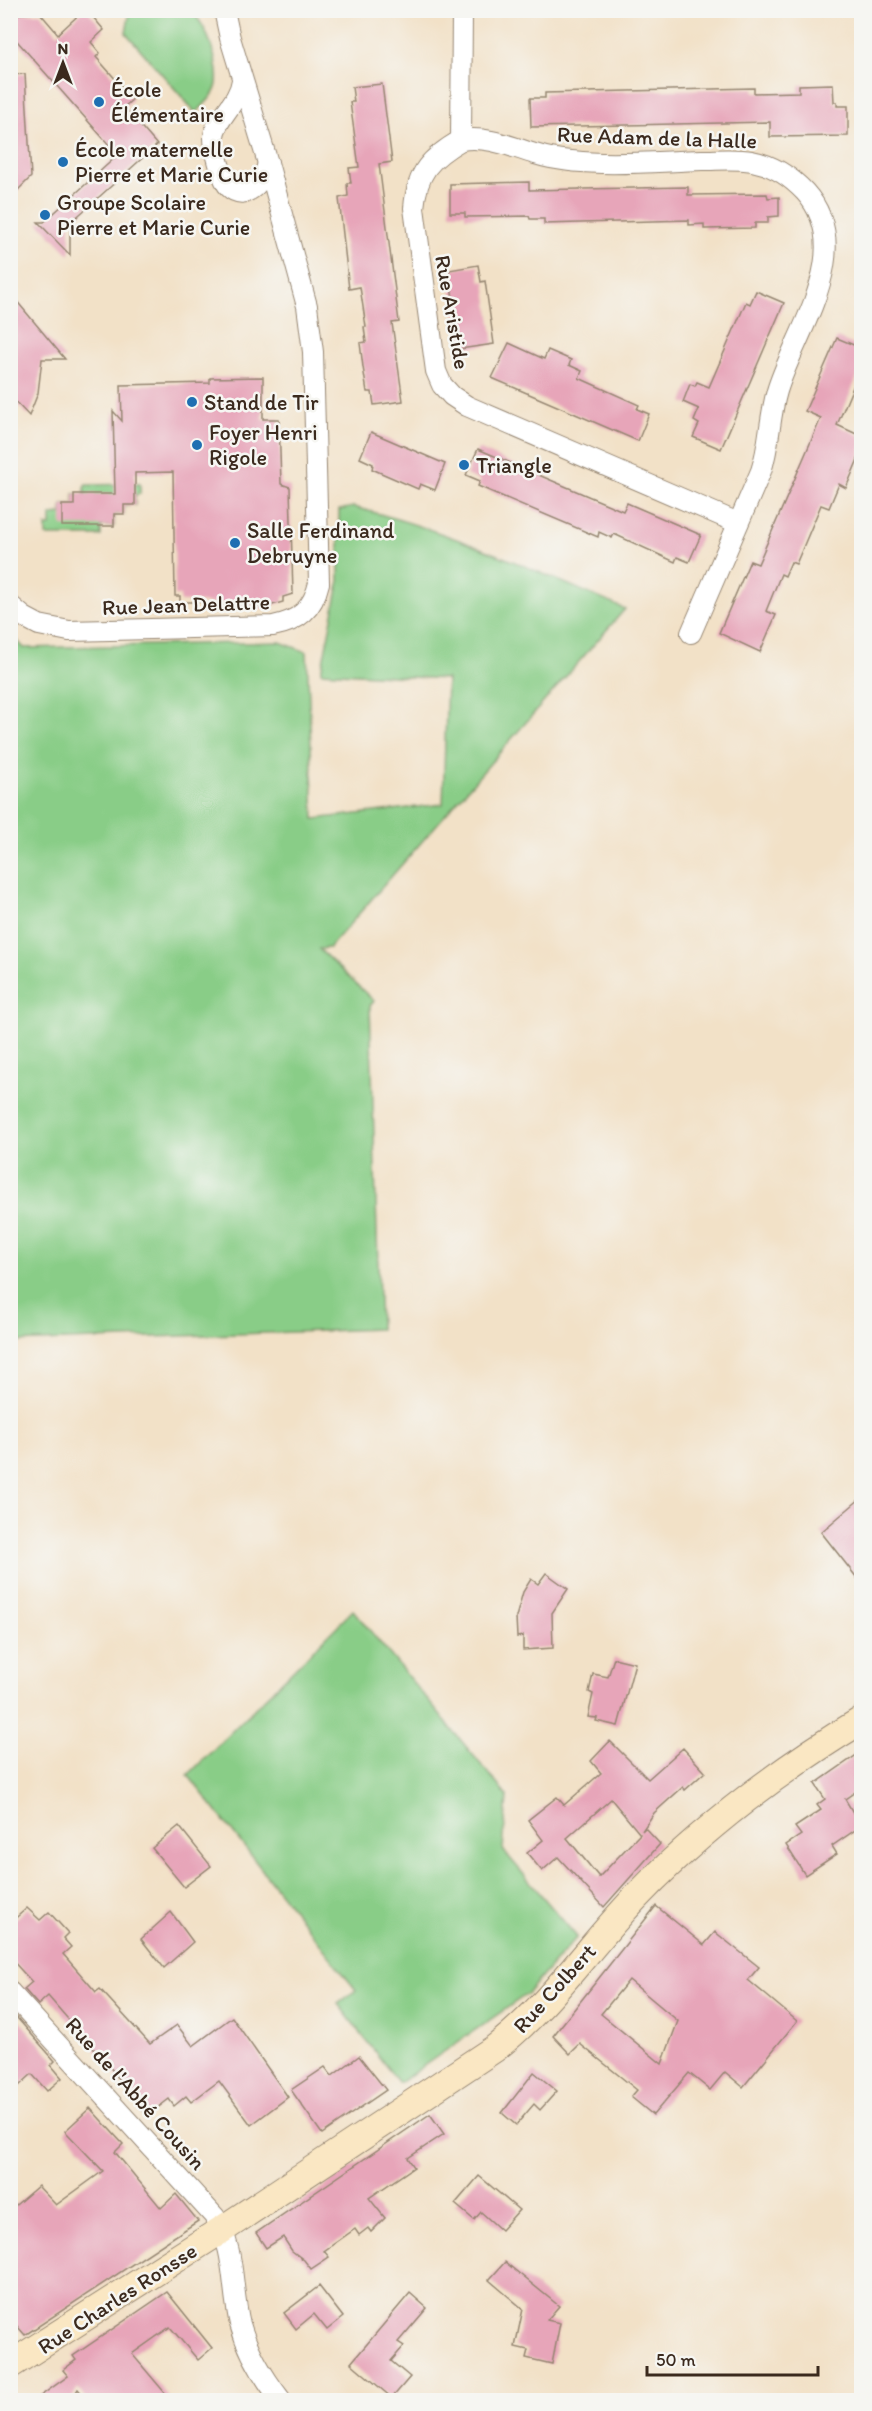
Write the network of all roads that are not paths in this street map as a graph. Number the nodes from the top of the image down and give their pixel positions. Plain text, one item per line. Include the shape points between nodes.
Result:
1 (224, 10) edge
2 (462, 10) edge
3 (242, 80) junction
4 (460, 140) junction
5 (268, 163) junction
6 (738, 523) junction
7 (10, 605) edge
8 (691, 633) dead end
9 (861, 1720) edge
10 (10, 1992) edge
11 (223, 2229) junction
12 (10, 2365) edge
13 (281, 2400) edge

1 - 3 street, Rue Jean Delattre
2 - 4 street
3 - 5 street, Rue Jean Delattre
3 - 5 street via 236,100 214,131 223,177 227,186 244,192 262,180
4 - 6 street, Rue Aristide via 425,168 415,191 433,356 442,385 467,406
4 - 6 street, Rue Adam de la Halle via 492,140 573,161 749,160 777,170 797,183 810,198 824,231 825,264 820,287 777,390 768,451
5 - 7 street, Rue Jean Delattre via 307,306 314,352 319,583 309,608 295,620 273,627 69,631 39,625
6 - 8 street, Rue Adam de la Halle
9 - 11 main road, Rue Colbert via 781,1771 691,1844 640,1893 513,2034
10 - 11 street, Rue de l'Abbé Cousin via 210,2210
11 - 12 main road, Rue Charles Ronsse
11 - 13 street via 240,2323 262,2373

